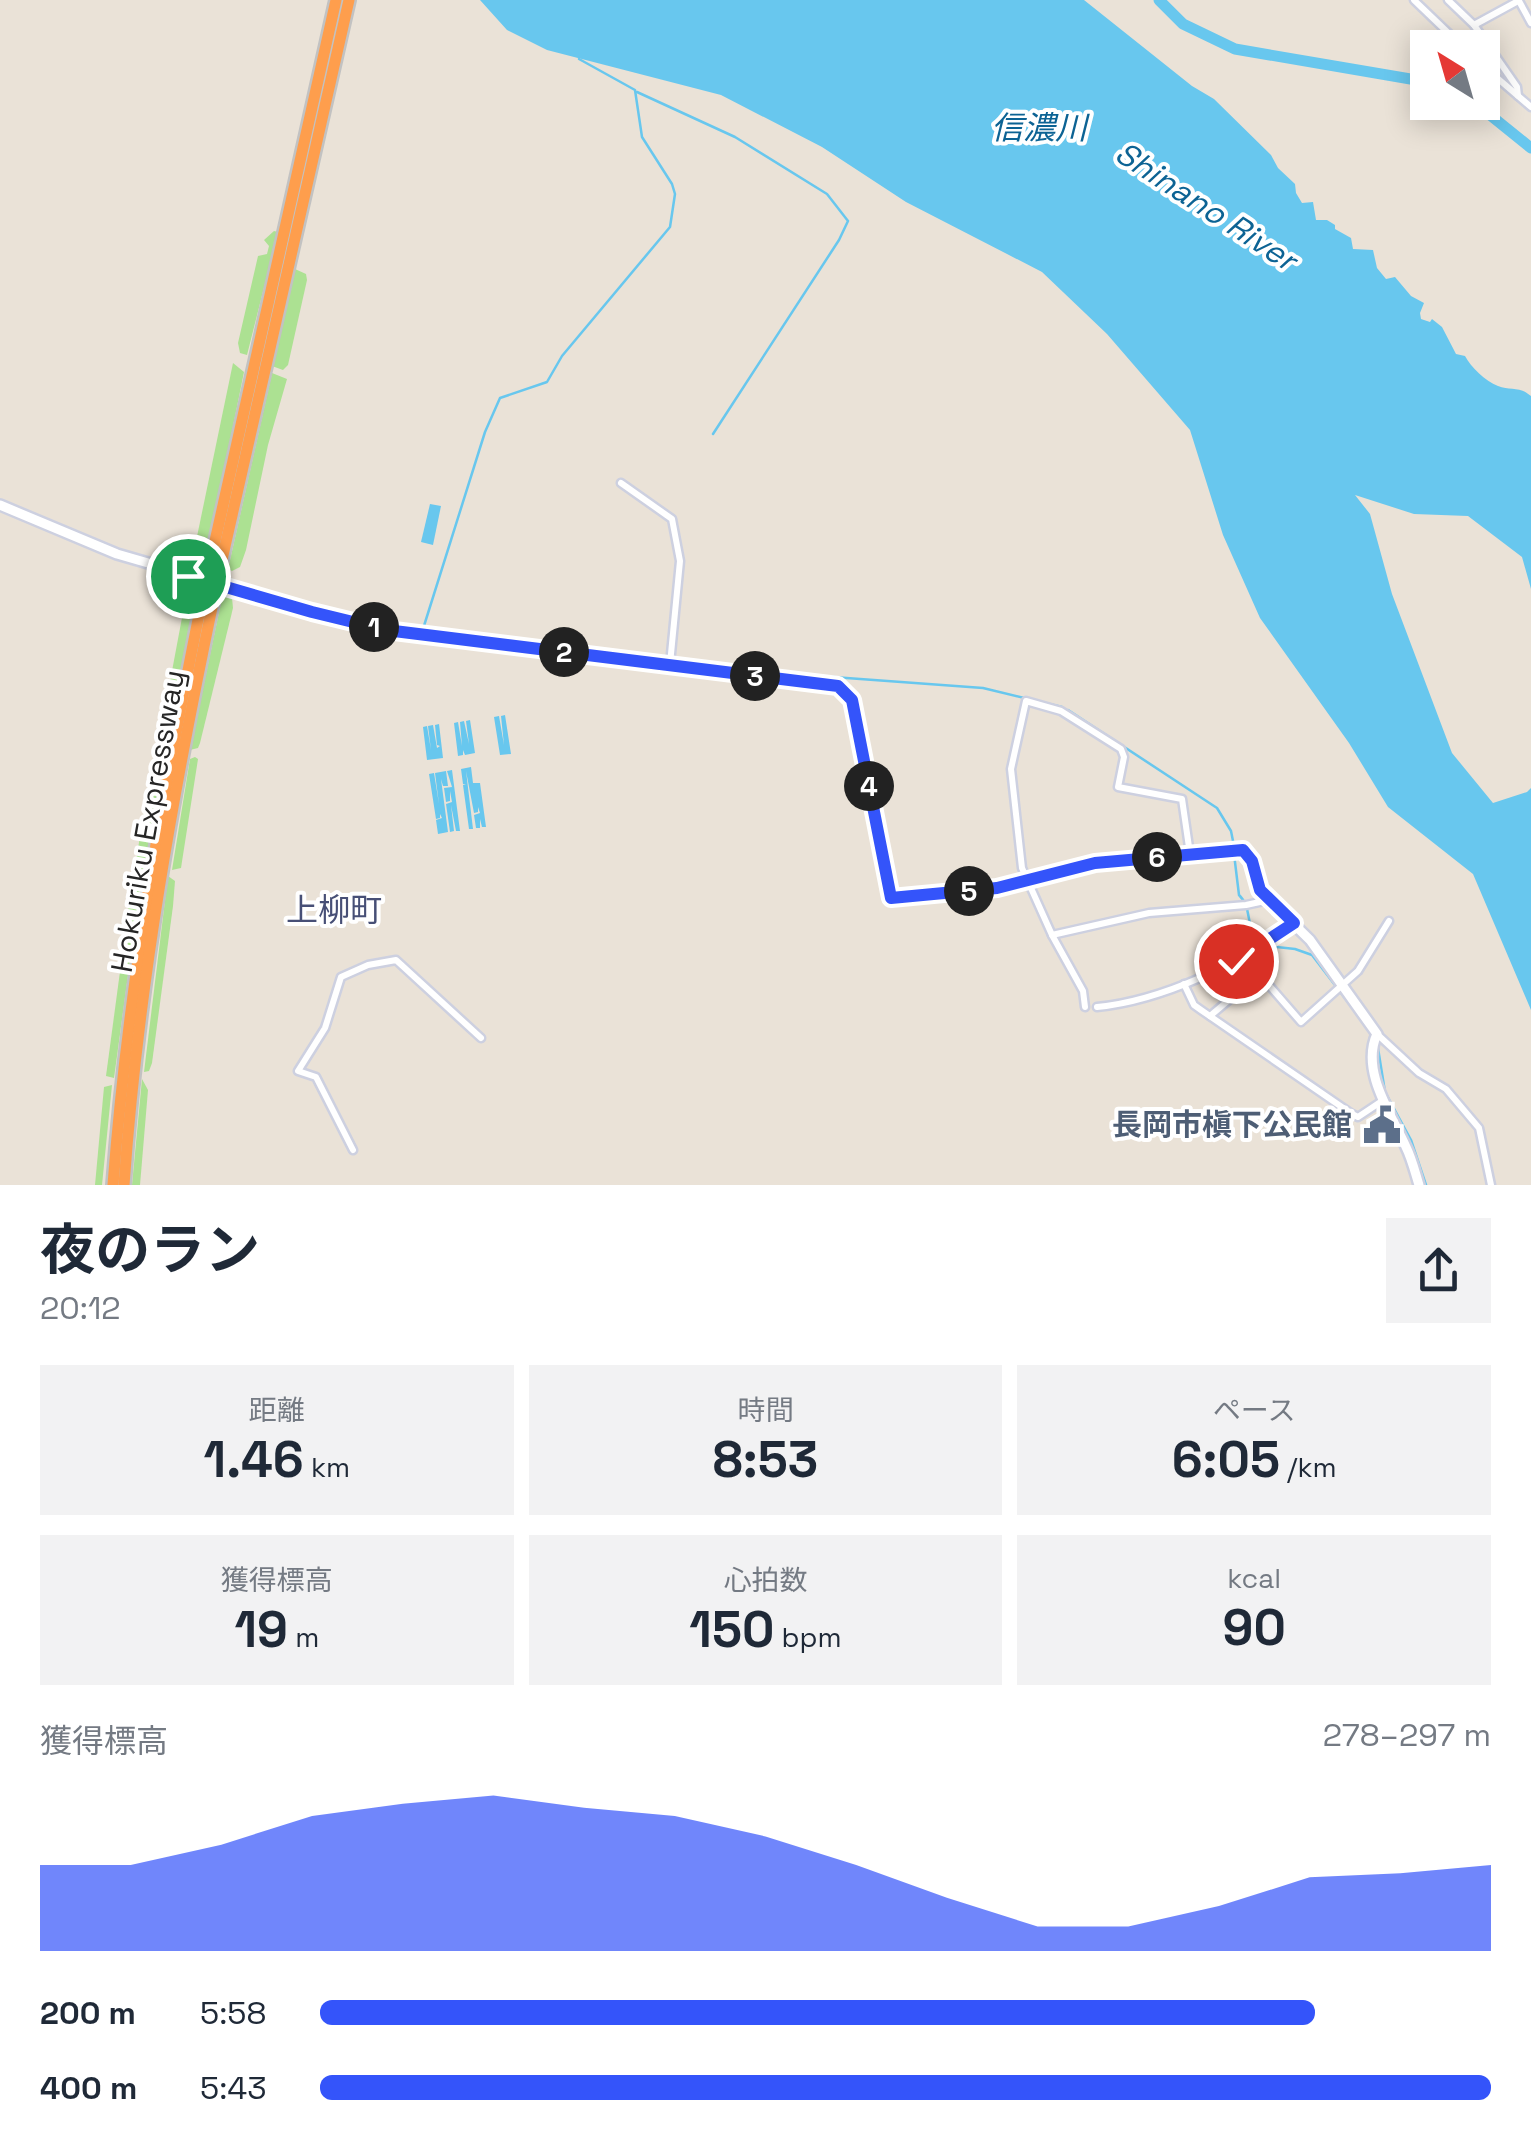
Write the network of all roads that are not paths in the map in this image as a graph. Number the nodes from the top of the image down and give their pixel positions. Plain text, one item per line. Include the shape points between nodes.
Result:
1 (336, 0) edge
2 (349, 0) edge
3 (1414, 0) edge
4 (1448, 0) edge
5 (1518, 0) edge
6 (1531, 22) edge
7 (1474, 24) junction
8 (1445, 30) edge
9 (1500, 80) edge
10 (1518, 96) junction
11 (1531, 107) edge
12 (289, 236) junction
13 (621, 483) dead end
14 (0, 505) edge
15 (210, 591) junction
16 (670, 664) junction
17 (1190, 854) junction
18 (1027, 880) junction
19 (1269, 900) junction
20 (1388, 921) dead end
21 (1294, 923) junction
22 (1052, 935) junction
23 (1184, 984) junction
24 (1341, 984) junction
25 (1084, 1007) dead end
26 (1096, 1007) dead end
27 (1210, 1016) junction
28 (1377, 1034) junction
29 (482, 1038) dead end
30 (1382, 1101) junction
31 (353, 1150) dead end
32 (112, 1185) edge
33 (124, 1185) edge
34 (1419, 1185) edge
35 (1491, 1185) edge

1 - 12 highway, Hokuriku Expressway
2 - 12 highway, Hokuriku Expressway
3 - 8 street
4 - 7 street
5 - 6 street
5 - 7 street
7 - 10 street
9 - 10 street
10 - 11 street
12 - 15 highway, Hokuriku Expressway, bridge
13 - 16 street via 672,519 680,561
14 - 16 main road via 117,554 366,626
15 - 32 highway, Hokuriku Expressway via 149,882
15 - 33 highway, Hokuriku Expressway via 142,1008
16 - 18 main road via 844,689 852,700 891,898
17 - 18 main road via 1095,863
17 - 18 street via 1182,800 1118,788 1121,749 1060,712 1026,701 1011,782
17 - 19 main road via 1243,850
18 - 22 street
19 - 21 main road
19 - 22 street via 1148,914
20 - 24 street via 1362,966
21 - 23 street via 1236,961
21 - 24 main road
22 - 25 street via 1083,992
23 - 26 street
23 - 27 street via 1194,1005
24 - 27 street via 1301,1022 1268,984 1236,994
24 - 28 main road
27 - 30 street via 1358,1117
28 - 30 main road via 1373,1048
28 - 35 street via 1446,1089 1479,1128
29 - 31 street via 396,960 342,977 325,1028 298,1070 316,1077
30 - 34 main road

